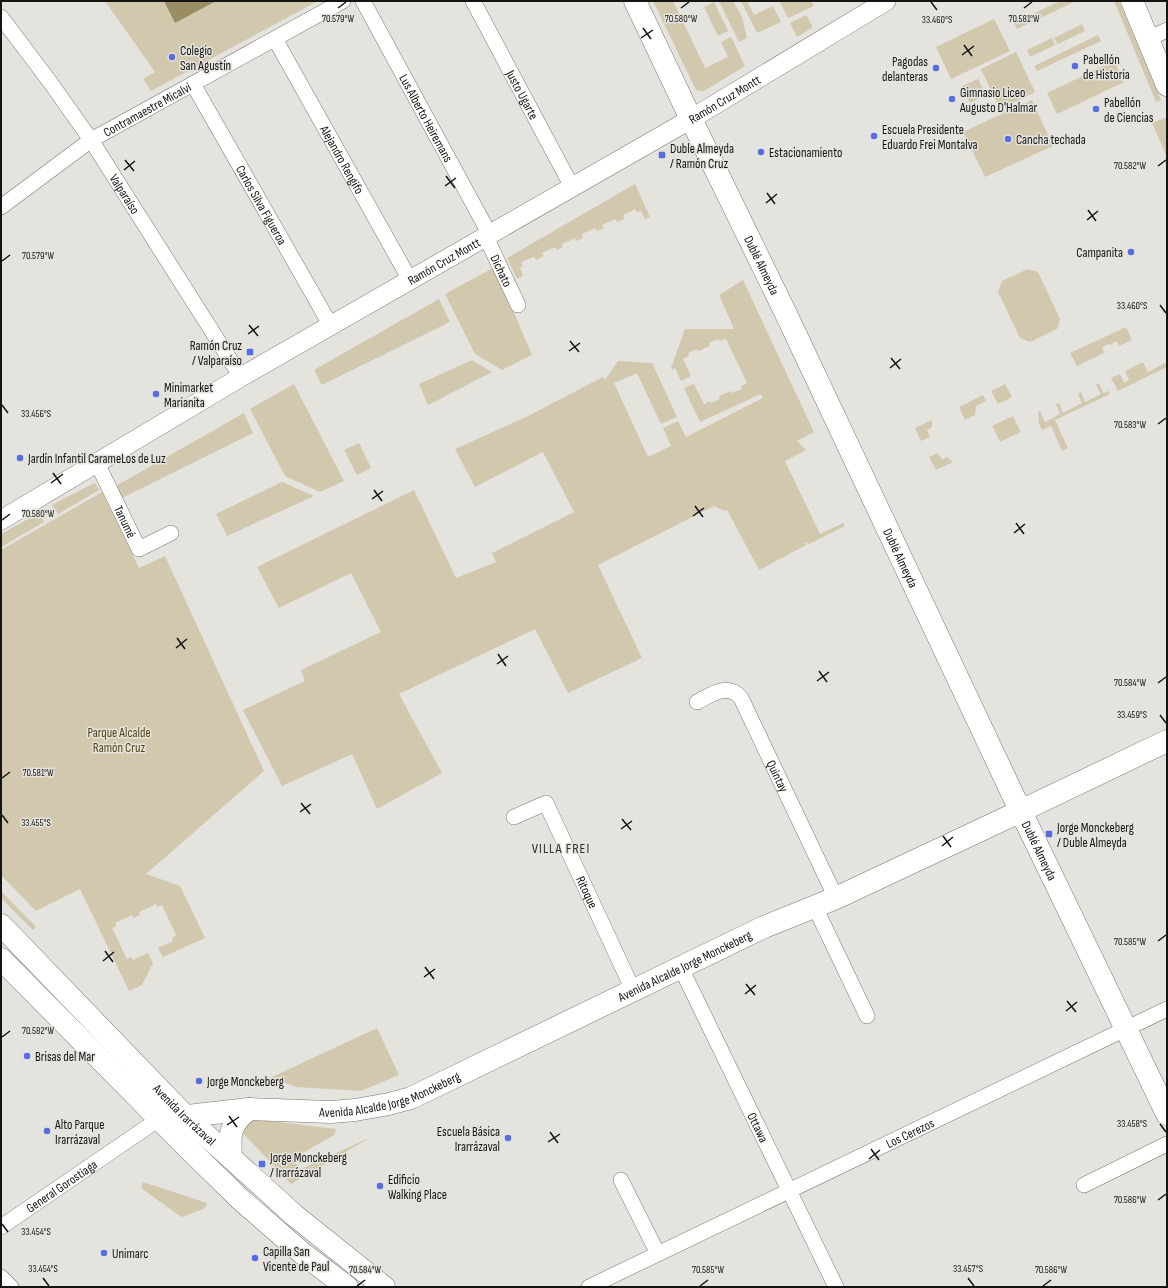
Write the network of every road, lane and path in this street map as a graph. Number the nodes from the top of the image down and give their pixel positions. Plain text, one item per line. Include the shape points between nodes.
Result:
1 (344, 1) edge
2 (363, 1) edge
3 (473, 1) edge
4 (636, 1) edge
5 (886, 1) edge
6 (1132, 1) edge
7 (1, 17) edge
8 (1158, 35) edge
9 (275, 39) junction
10 (193, 84) junction
11 (1167, 85) edge
12 (691, 119) junction
13 (91, 140) junction
14 (572, 187) junction
15 (1, 207) edge
16 (488, 236) junction
17 (410, 280) junction
18 (518, 304) dead end
19 (331, 326) junction
20 (241, 377) junction
21 (97, 463) junction
22 (1, 520) edge
23 (171, 533) dead end
24 (697, 702) dead end
25 (1167, 741) edge
26 (1021, 811) junction
27 (514, 817) dead end
28 (836, 898) junction
29 (815, 906) junction
30 (1, 925) edge
31 (681, 968) junction
32 (5, 969) edge
33 (633, 990) junction
34 (1167, 1010) edge
35 (867, 1016) dead end
36 (1126, 1029) junction
37 (249, 1109) junction
38 (1167, 1114) edge
39 (185, 1116) junction
40 (159, 1119) junction
41 (1167, 1144) edge
42 (231, 1158) junction
43 (621, 1180) dead end
44 (1084, 1185) dead end
45 (789, 1191) junction
46 (1, 1227) edge
47 (658, 1254) junction
48 (1, 1277) edge
49 (11, 1287) edge
50 (347, 1287) edge
51 (384, 1287) edge
52 (589, 1287) edge
53 (836, 1287) edge

1 - 9 street, Contramaestre Micalvi
2 - 16 street, Lus Alberto Heiremans
3 - 14 street, Justo Ugarte
4 - 12 main road, Dublé Almeyda
5 - 12 street, Ramón Cruz Montt
6 - 8 main road
7 - 13 street, Valparaíso
8 - 11 main road
9 - 10 street, Contramaestre Micalvi
9 - 17 street, Alejandro Rengifo
10 - 13 street, Contramaestre Micalvi
10 - 19 street, Carlos Silva Figueroa
12 - 14 street, Ramón Cruz Montt
12 - 26 main road, Dublé Almeyda
13 - 15 street, Contramaestre Micalvi
13 - 20 street, Valparaíso
14 - 16 street, Ramón Cruz Montt
16 - 17 street, Ramón Cruz Montt
16 - 18 street, Dichato
17 - 19 street, Ramón Cruz Montt
19 - 20 street, Ramón Cruz Montt
20 - 21 street, Ramón Cruz Montt
21 - 22 street, Ramón Cruz Montt
21 - 23 street, Tanumé via 139,549
24 - 28 street, Quintay via 726,690 733,691 741,698
25 - 26 main road, Avenida Alcalde Jorge Monckeberg
26 - 28 main road, Avenida Alcalde Jorge Monckeberg
26 - 36 main road, Dublé Almeyda
27 - 33 street, Ritoque via 546,803
28 - 29 main road, Avenida Alcalde Jorge Monckeberg
29 - 31 main road, Avenida Alcalde Jorge Monckeberg via 764,927
29 - 35 street
30 - 39 main road, Avenida Irarrázaval
31 - 33 main road, Avenida Alcalde Jorge Monckeberg
31 - 45 street, Ottawa
32 - 40 main road, Avenida Irarrázaval
33 - 37 main road, Avenida Alcalde Jorge Monckeberg via 428,1091 399,1102 331,1112
34 - 36 street, Los Cerezos
36 - 38 main road, Dublé Almeyda
36 - 45 street, Los Cerezos
37 - 39 main road, Avenida Alcalde Jorge Monckeberg
37 - 42 main road via 234,1123 230,1135
39 - 40 main road, General Gorostiaga
39 - 42 main road, Avenida Irarrázaval
40 - 46 street, General Gorostiaga
40 - 50 main road, Avenida Irarrázaval via 240,1199
41 - 44 street
42 - 51 main road, Avenida Irarrázaval via 294,1215
43 - 47 street
45 - 47 street, Los Cerezos
45 - 53 street, Ottawa
47 - 52 street, Los Cerezos
48 - 49 street

